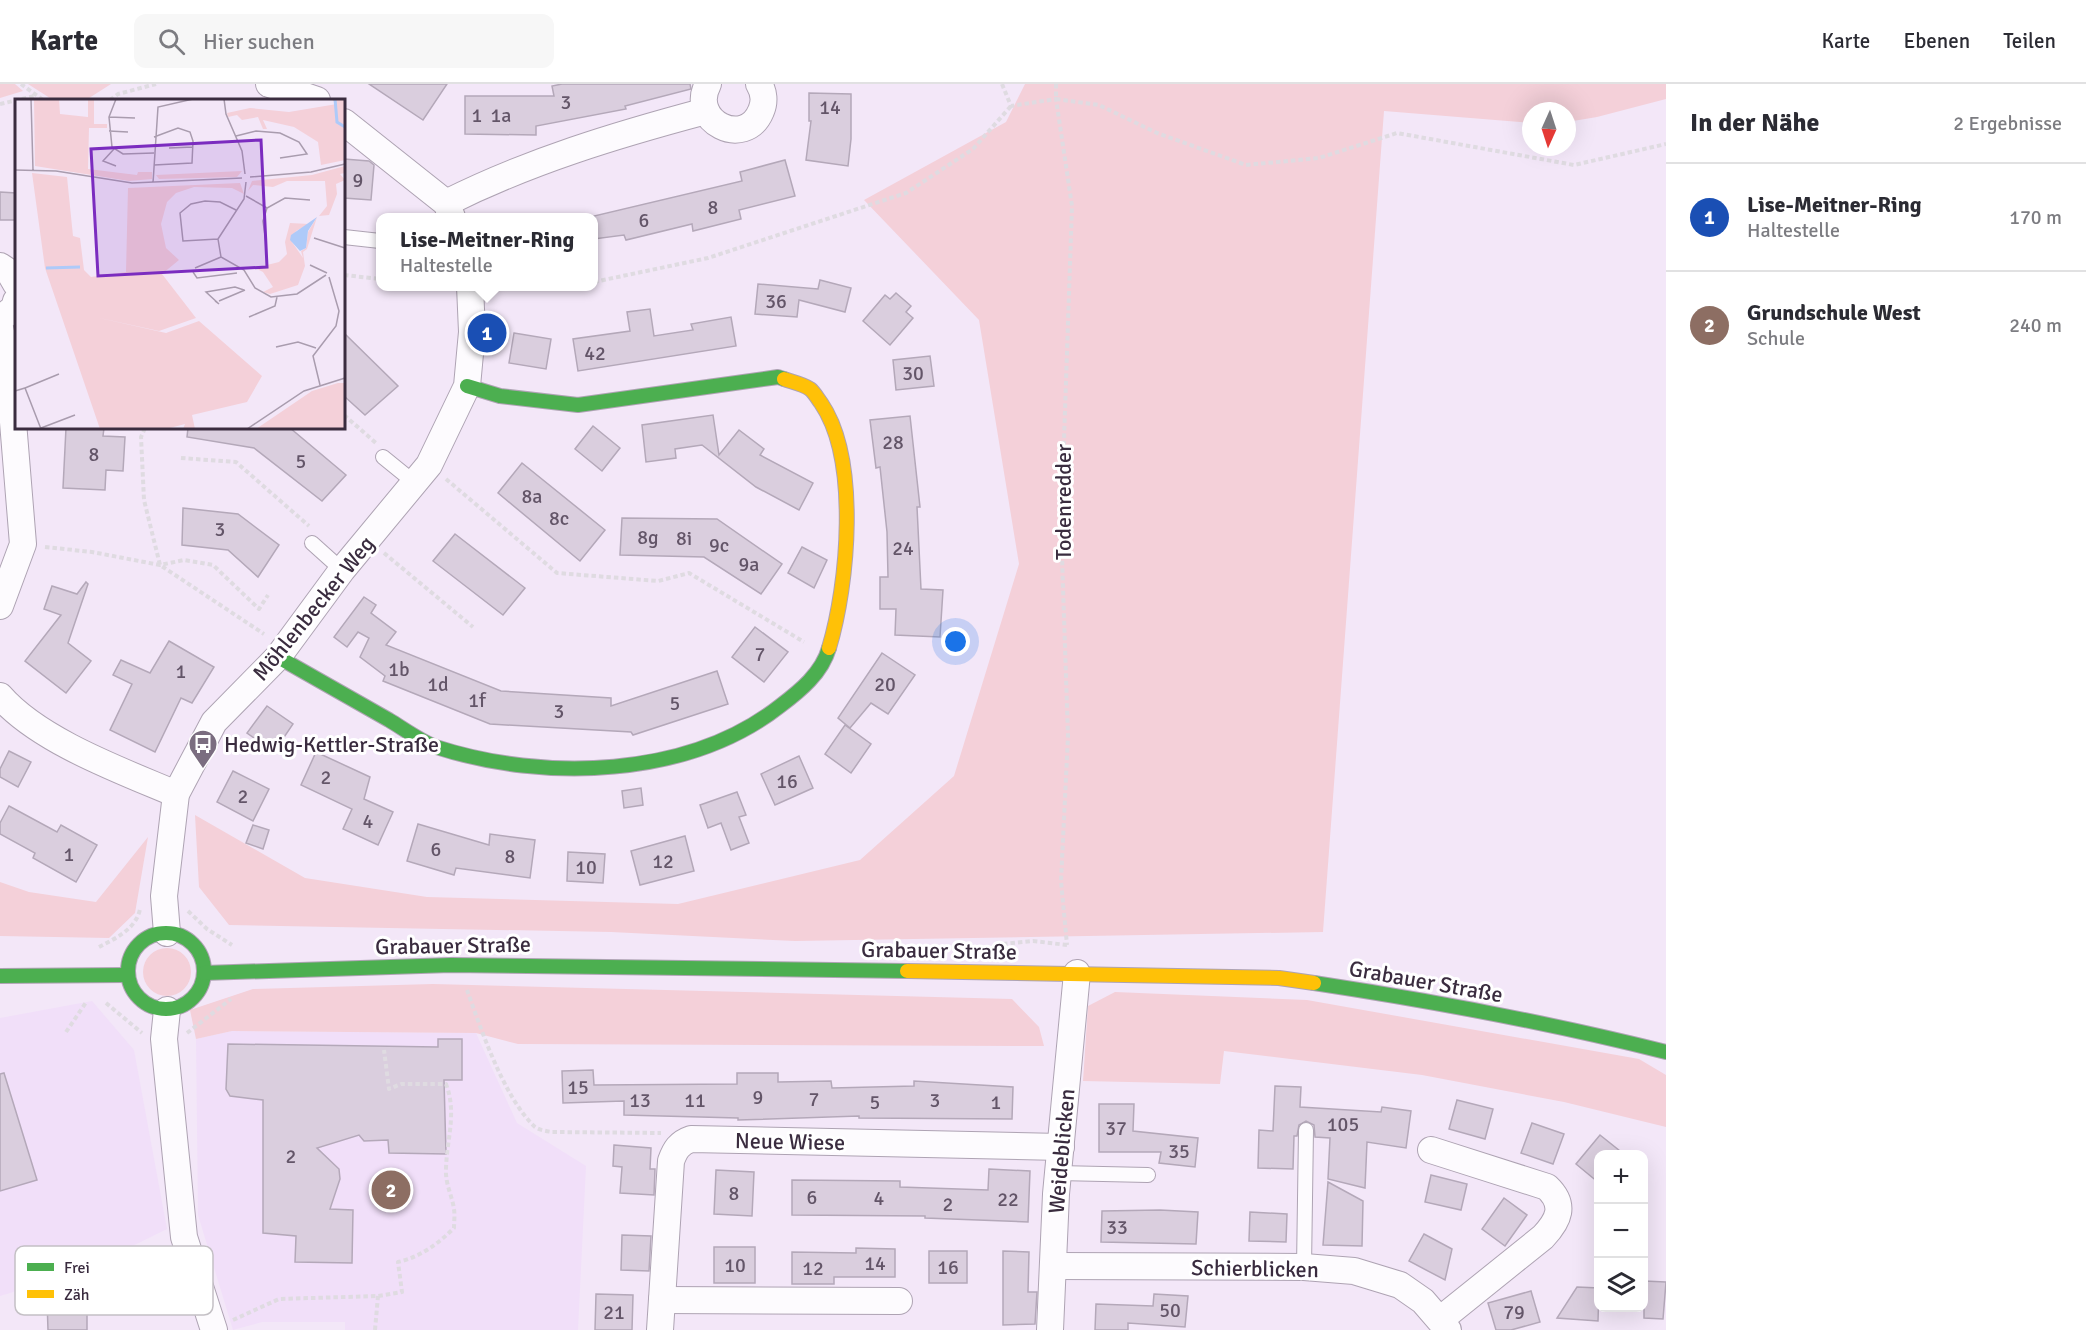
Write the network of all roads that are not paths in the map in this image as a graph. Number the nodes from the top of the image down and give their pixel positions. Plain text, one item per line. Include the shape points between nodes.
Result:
1 (269, 84) edge
2 (708, 84) edge
3 (759, 84) edge
4 (315, 95) edge
5 (706, 111) junction
6 (345, 123) edge
7 (449, 210) edge
8 (345, 237) edge
9 (376, 240) edge
10 (0, 266) edge
11 (15, 282) edge
12 (470, 291) edge
13 (15, 304) edge
14 (0, 319) edge
15 (0, 328) edge
16 (467, 386) junction
17 (380, 451) road end
18 (422, 474) junction
19 (312, 543) dead end
20 (342, 570) junction
21 (0, 606) edge
22 (281, 652) junction
23 (0, 696) edge
24 (176, 794) junction
25 (167, 933) junction
26 (204, 973) junction
27 (1077, 973) junction
28 (128, 975) junction
29 (0, 976) edge
30 (167, 1010) junction
31 (1666, 1052) edge
32 (1306, 1130) dead end
33 (1061, 1147) junction
34 (1431, 1150) dead end
35 (1058, 1173) junction
36 (1148, 1175) dead end
37 (187, 1246) edge
38 (1055, 1266) junction
39 (1304, 1267) junction
40 (662, 1300) junction
41 (899, 1301) dead end
42 (209, 1315) edge
43 (1444, 1325) edge
44 (214, 1330) edge
45 (660, 1330) edge
46 (1050, 1330) edge

1 - 4 street
2 - 5 street via 703,99
3 - 5 street via 763,107 752,124 743,129 723,129
5 - 7 street via 540,160
6 - 7 street
8 - 9 lane
10 - 11 street
12 - 16 street, Möhlenbecker Weg via 472,332
13 - 14 street
15 - 21 street via 8,361 22,544
16 - 18 street, Möhlenbecker Weg
16 - 22 main road via 500,396 578,405 778,377 811,389 833,421 845,486 846,557 839,616 827,656 803,689 763,720 712,746 628,766 580,768 502,764 434,746
17 - 18 lane
18 - 20 street, Möhlenbecker Weg
19 - 20 lane
20 - 22 street, Möhlenbecker Weg
22 - 24 street, Möhlenbecker Weg via 214,722
23 - 24 street via 11,709 79,752
24 - 25 street, Möhlenbecker Weg via 164,896
25 - 26 main road via 189,941 198,950
25 - 28 main road via 156,934 138,945
26 - 27 main road, Grabauer Straße via 451,965
26 - 30 main road via 197,994 178,1008
27 - 31 main road, Grabauer Straße via 1278,978 1443,1003
27 - 33 street, Weideblicken
28 - 29 main road
28 - 30 main road via 145,1004
30 - 37 street via 164,1039
32 - 39 lane
33 - 35 street, Weideblicken
33 - 40 street, Neue Wiese via 691,1139 683,1142 671,1161
34 - 43 street, Schierblicken via 1547,1187 1555,1194 1559,1213 1556,1223 1543,1237
35 - 36 lane
35 - 38 street, Weideblicken
38 - 39 street, Schierblicken
38 - 46 street, Weideblicken
39 - 43 street, Schierblicken via 1354,1271 1400,1285 1423,1301
40 - 41 street
40 - 45 street
42 - 44 street

